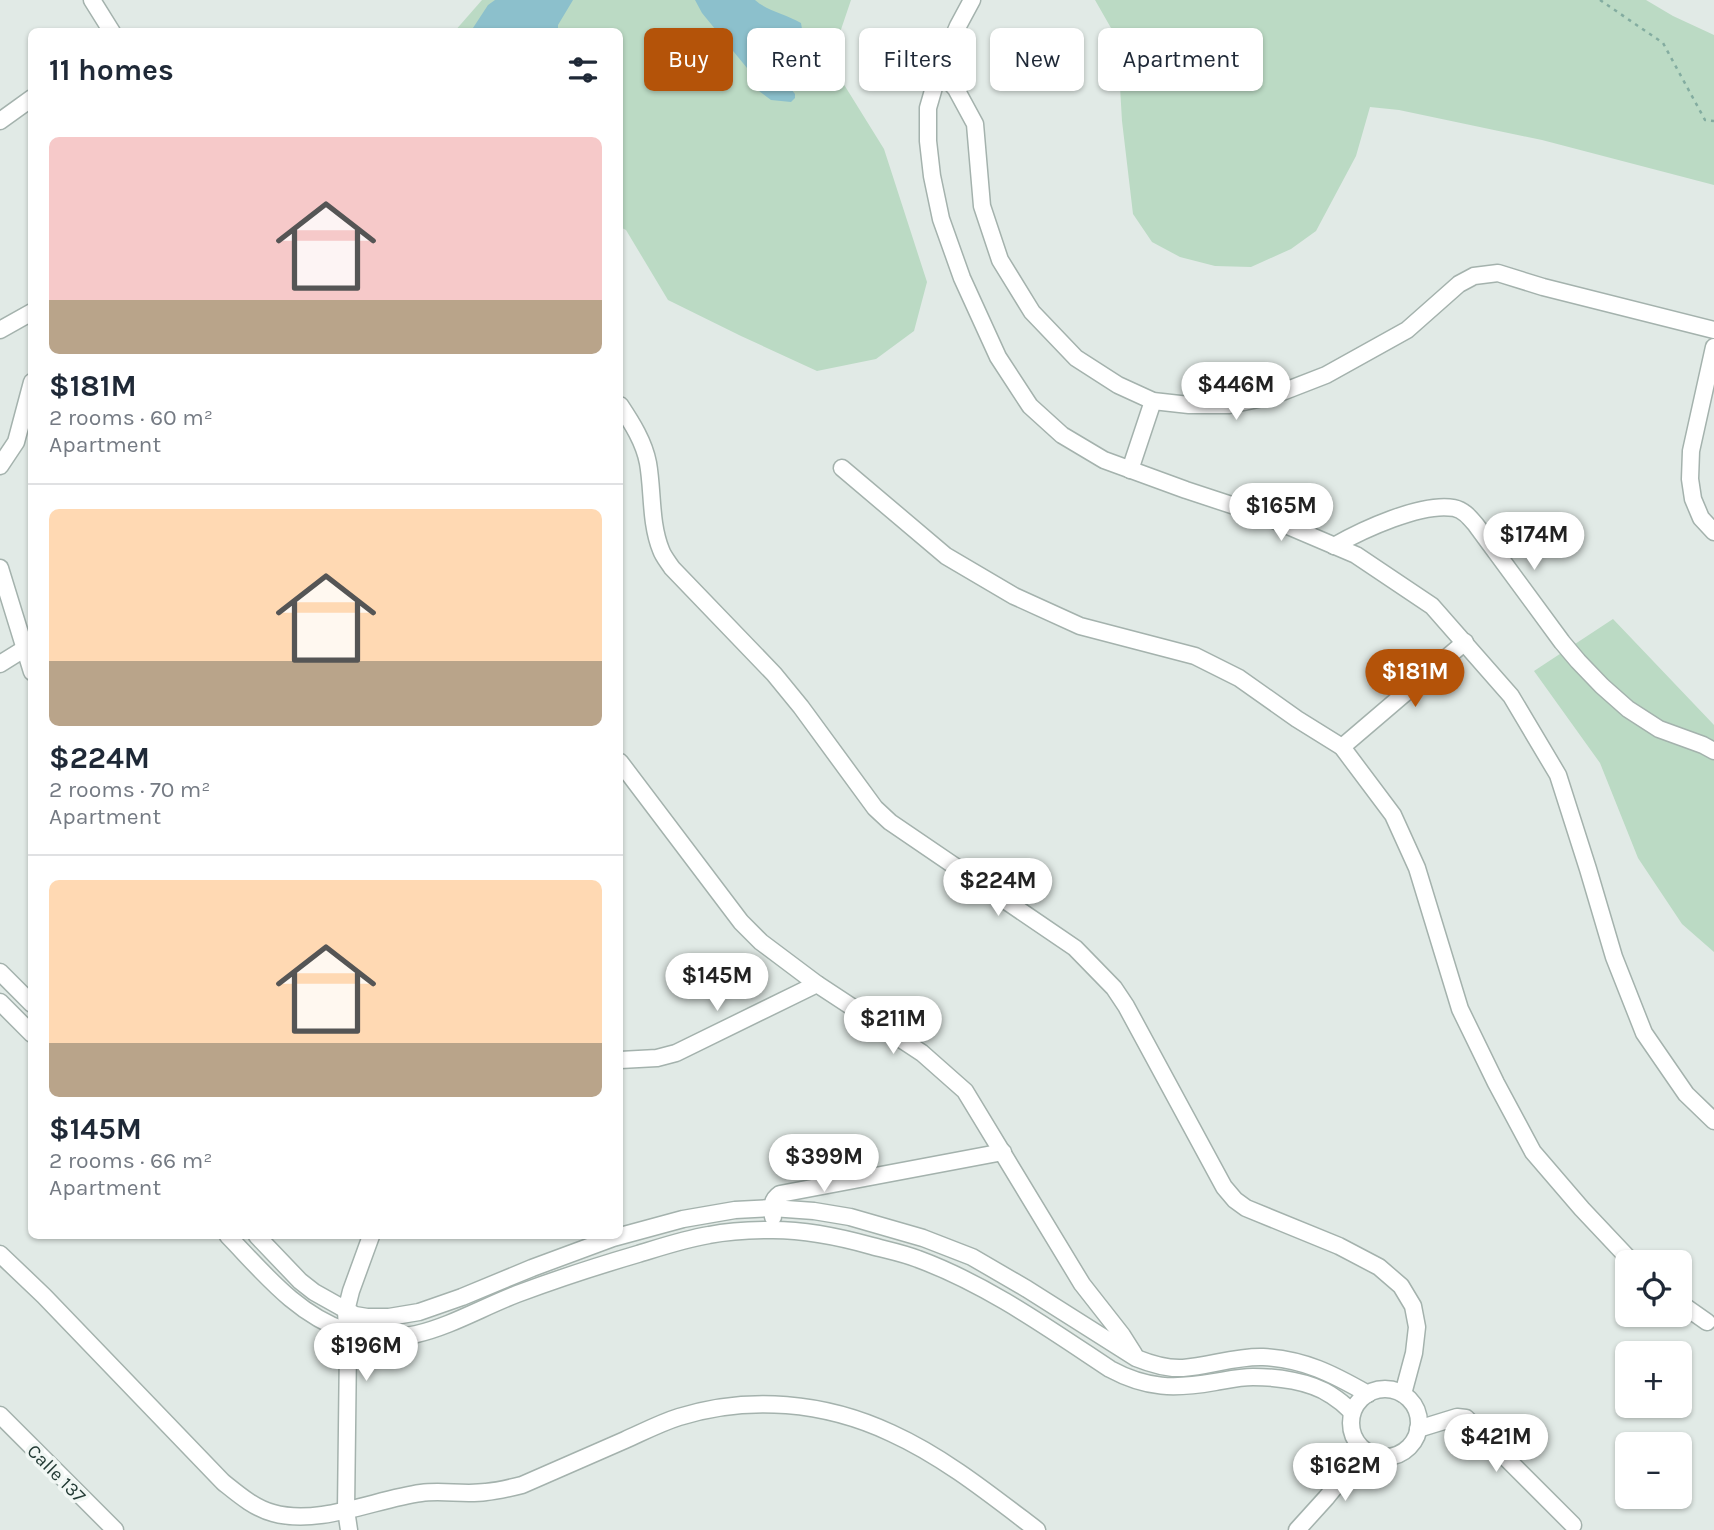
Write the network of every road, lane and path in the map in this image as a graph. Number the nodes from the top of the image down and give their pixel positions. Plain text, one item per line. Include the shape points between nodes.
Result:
1 (92, 0) edge
2 (972, 0) edge
3 (1600, 0) edge
4 (110, 28) edge
5 (957, 28) edge
6 (933, 91) edge
7 (957, 91) edge
8 (28, 101) edge
9 (0, 121) edge
10 (1714, 121) edge
11 (28, 314) edge
12 (0, 330) edge
13 (1714, 330) edge
14 (1714, 347) edge
15 (28, 397) edge
16 (1153, 401) junction
17 (623, 410) edge
18 (0, 467) edge
19 (842, 468) dead end
20 (1130, 470) junction
21 (1714, 532) edge
22 (1334, 546) junction
23 (0, 568) edge
24 (1465, 642) junction
25 (24, 649) junction
26 (28, 660) edge
27 (0, 664) edge
28 (1342, 747) junction
29 (1714, 751) edge
30 (623, 766) edge
31 (0, 972) edge
32 (817, 984) junction
33 (28, 1000) edge
34 (0, 1002) edge
35 (28, 1030) edge
36 (623, 1060) edge
37 (1714, 1121) edge
38 (1003, 1152) junction
39 (772, 1208) junction
40 (774, 1230) junction
41 (623, 1235) edge
42 (231, 1239) edge
43 (260, 1239) edge
44 (370, 1239) edge
45 (610, 1239) edge
46 (1621, 1250) edge
47 (0, 1254) edge
48 (346, 1311) junction
49 (1692, 1311) edge
50 (1707, 1322) dead end
51 (348, 1332) junction
52 (1136, 1358) junction
53 (1142, 1383) junction
54 (1368, 1394) junction
55 (1403, 1394) junction
56 (1352, 1412) junction
57 (0, 1415) edge
58 (1418, 1429) junction
59 (1364, 1451) junction
60 (346, 1510) junction
61 (1573, 1525) dead end
62 (115, 1530) edge
63 (349, 1530) edge
64 (1037, 1530) edge
65 (1297, 1530) edge

1 - 4 street
2 - 5 street
3 - 10 path via 1663,43 1705,120
6 - 20 street via 928,141 945,230 998,357 1030,406 1062,435
7 - 16 street via 975,124 982,206 1000,260 1032,312 1076,358
8 - 9 street
11 - 12 street
13 - 16 street via 1498,273 1474,276 1406,330 1316,379 1272,396 1229,405
14 - 21 street via 1690,479 1701,518
15 - 18 street via 16,442
16 - 20 street
17 - 55 street via 644,449 655,528 671,568 774,674 875,808 1075,947 1114,988 1235,1200 1339,1245 1379,1267 1401,1286 1413,1306 1417,1327
19 - 28 street via 946,556 1014,596 1080,626 1195,656 1239,678
20 - 22 street via 1262,515
22 - 24 street via 1356,555 1432,606
22 - 29 street via 1366,528 1403,516 1457,508 1476,525 1562,642 1602,686 1659,729
23 - 25 street
24 - 28 street
24 - 37 street via 1511,696 1558,775 1614,957 1644,1033 1686,1094
25 - 26 street
25 - 27 street
28 - 46 street via 1393,815 1417,868 1460,1009 1534,1152
30 - 32 street via 741,922
31 - 33 street
32 - 36 street via 676,1053
32 - 38 street via 948,1074 965,1091
34 - 35 street
38 - 39 street via 780,1194
38 - 52 street via 1082,1284
39 - 40 street
39 - 41 street via 712,1213
39 - 52 street via 850,1217 972,1257
40 - 51 street via 711,1234 607,1263 517,1294 436,1330 396,1337
40 - 53 street via 844,1238 956,1274 1020,1309 1110,1369
42 - 51 street via 310,1314
43 - 48 street via 300,1281
44 - 48 street
45 - 48 street via 419,1312 367,1317
47 - 60 street via 244,1499 273,1513 303,1517
48 - 51 street
49 - 50 street
51 - 60 street
52 - 53 street
52 - 54 street via 1182,1368 1261,1357 1284,1359 1309,1364
53 - 56 street via 1185,1387 1253,1377 1282,1380 1320,1389
54 - 55 street via 1385,1389
54 - 56 street
55 - 58 street via 1416,1409
56 - 59 street via 1352,1433
57 - 62 street, Calle 137
58 - 59 street via 1407,1449 1397,1455 1374,1456
58 - 61 street via 1466,1418
59 - 65 street
60 - 63 street
60 - 64 street via 421,1493 484,1493 522,1485 678,1417 754,1403 799,1406 849,1417 891,1433 924,1450

